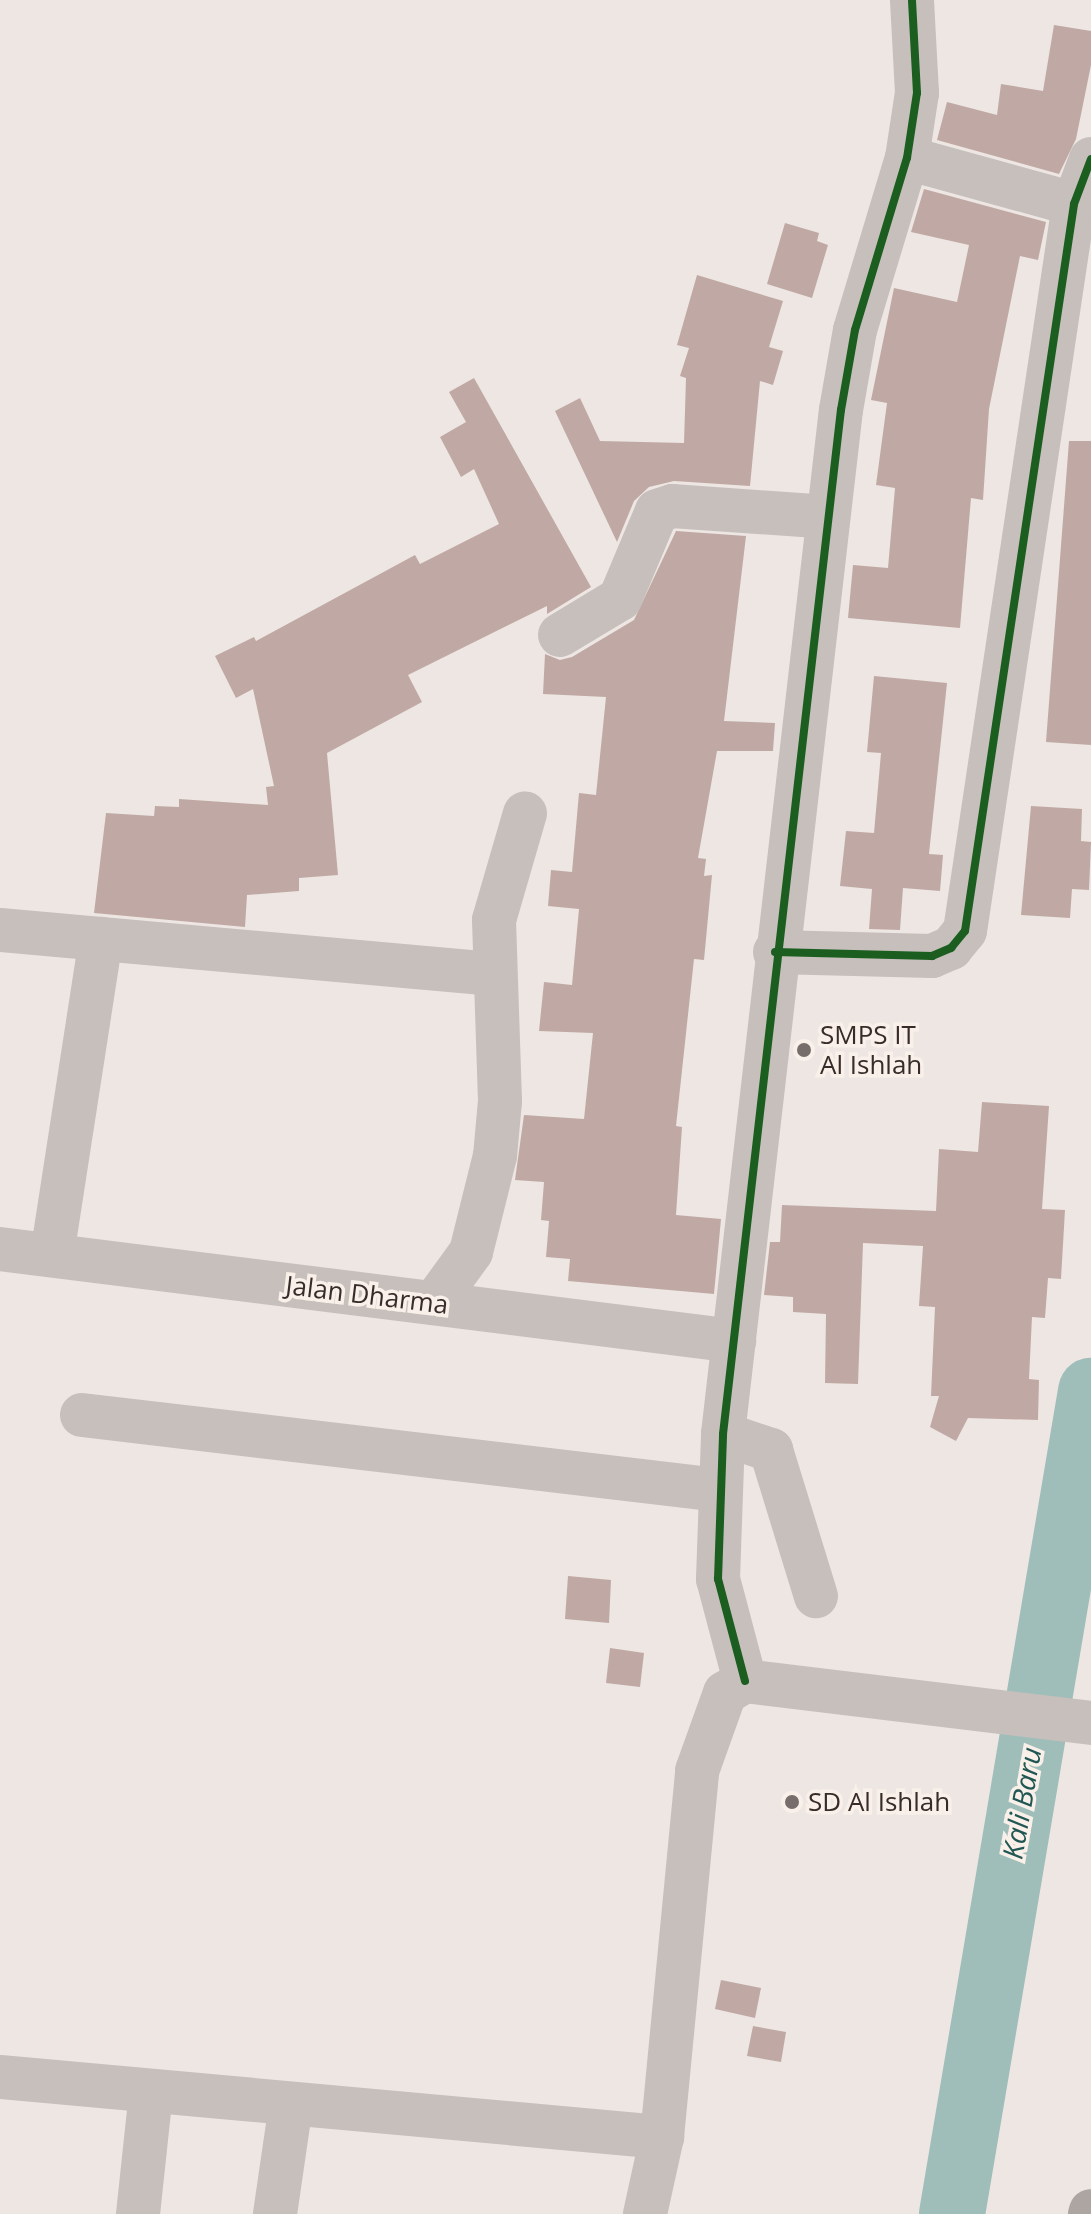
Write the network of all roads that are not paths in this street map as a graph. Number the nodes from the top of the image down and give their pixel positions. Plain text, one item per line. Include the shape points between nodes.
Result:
1 (912, 0) edge
2 (907, 158) junction
3 (1091, 159) edge
4 (1074, 204) junction
5 (828, 517) junction
6 (560, 635) dead end
7 (525, 813) dead end
8 (0, 930) edge
9 (101, 939) junction
10 (775, 952) junction
11 (492, 974) junction
12 (0, 1249) edge
13 (52, 1255) junction
14 (434, 1303) junction
15 (734, 1341) junction
16 (82, 1415) dead end
17 (723, 1434) junction
18 (719, 1490) junction
19 (816, 1596) dead end
20 (745, 1681) junction
21 (1084, 1723) edge
22 (0, 2077) edge
23 (151, 2093) junction
24 (291, 2104) junction
25 (662, 2137) junction
26 (138, 2214) edge
27 (275, 2214) edge
28 (645, 2214) edge

1 - 2 street via 917,93
2 - 4 street
2 - 5 street via 855,330
3 - 4 street
4 - 10 street via 965,931 951,948 932,956
5 - 6 street via 672,506 657,511 620,599
5 - 10 street
7 - 11 street via 494,920
8 - 9 street
9 - 11 street
9 - 13 street
10 - 15 street
11 - 14 street via 500,1101 495,1156 471,1252
12 - 13 street, Jalan Dharma
13 - 14 street, Jalan Dharma
14 - 15 street, Jalan Dharma
15 - 17 street
16 - 18 street
17 - 18 street
17 - 19 street via 771,1450
18 - 20 street via 718,1579
20 - 21 street
20 - 25 street via 725,1693 697,1771
22 - 23 street
23 - 24 street
23 - 26 street
24 - 25 street
24 - 27 street
25 - 28 street

